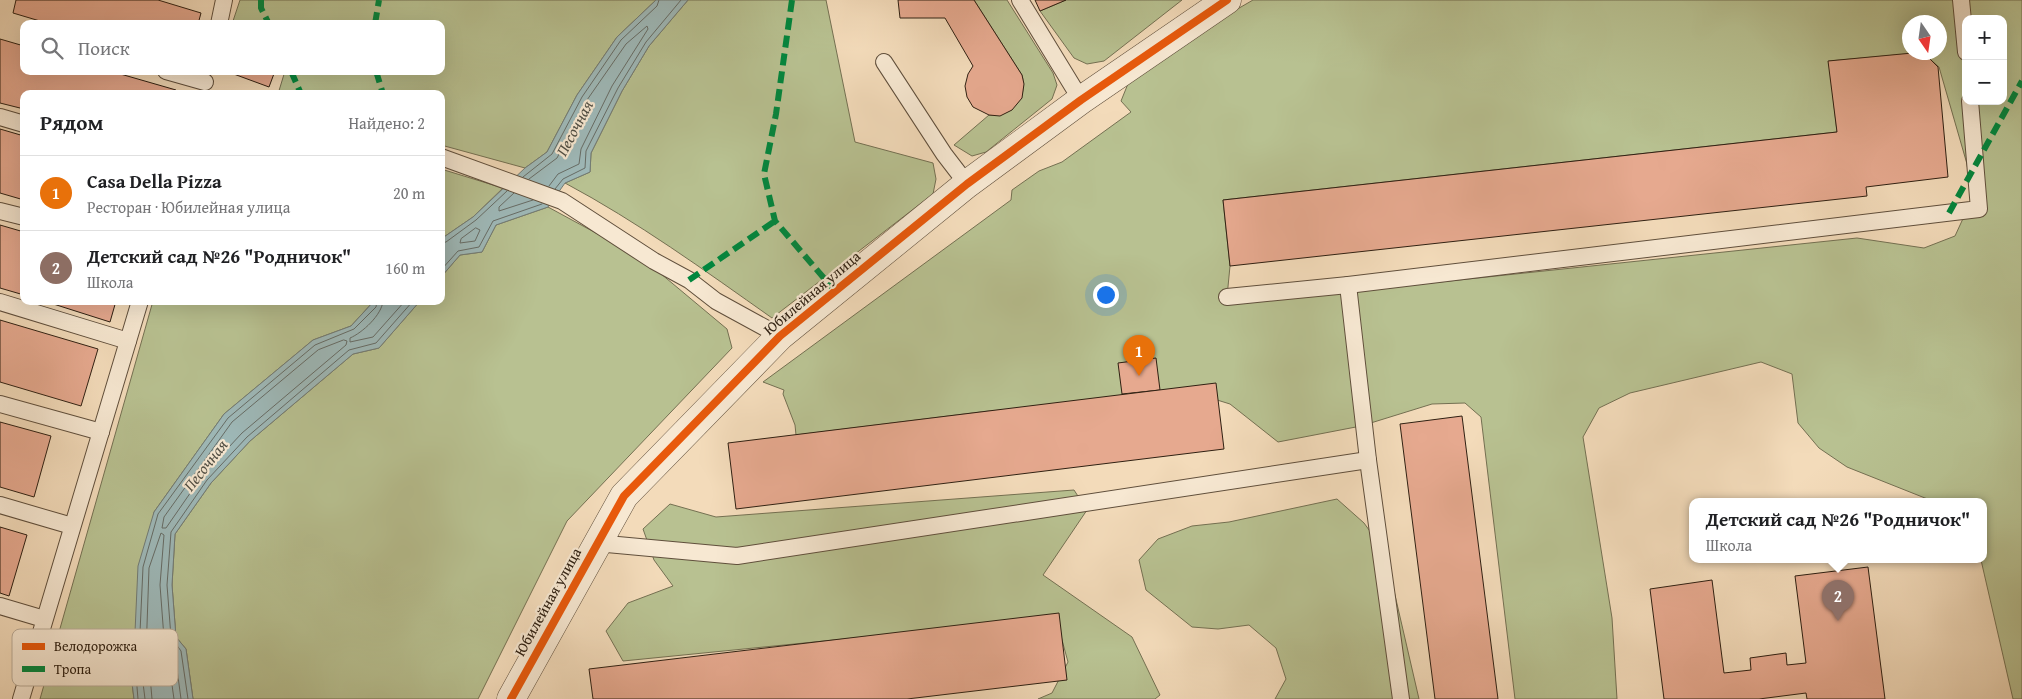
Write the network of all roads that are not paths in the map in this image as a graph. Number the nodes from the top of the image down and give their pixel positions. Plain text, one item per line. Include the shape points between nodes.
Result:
1 (224, 0) edge
2 (1020, 0) edge
3 (1227, 0) edge
4 (1961, 0) edge
5 (1962, 15) edge
6 (220, 20) edge
7 (884, 62) dead end
8 (180, 75) edge
9 (205, 82) edge
10 (1082, 100) junction
11 (1970, 105) edge
12 (0, 117) edge
13 (20, 123) edge
14 (445, 158) edge
15 (967, 184) junction
16 (0, 211) edge
17 (20, 217) edge
18 (1348, 285) junction
19 (1227, 297) dead end
20 (0, 302) edge
21 (139, 305) edge
22 (780, 336) junction
23 (128, 341) junction
24 (0, 404) edge
25 (100, 432) junction
26 (1368, 460) junction
27 (0, 505) edge
28 (72, 526) junction
29 (596, 543) junction
30 (0, 606) edge
31 (44, 619) junction
32 (41, 629) edge
33 (25, 686) edge
34 (21, 699) edge
35 (511, 699) edge
36 (1401, 699) edge

1 - 6 lane
2 - 10 lane
3 - 10 street, Юбилейная улица
4 - 5 lane
7 - 15 lane
8 - 9 lane
10 - 15 street, Юбилейная улица
11 - 18 lane via 1979,209
12 - 13 lane
14 - 22 lane via 562,200 654,261 689,280 716,301
15 - 22 street, Юбилейная улица
16 - 17 lane
18 - 19 lane
18 - 26 lane
20 - 23 lane
21 - 23 lane
22 - 29 street, Юбилейная улица via 624,496
23 - 25 lane
24 - 25 lane
25 - 28 lane
26 - 29 lane via 737,556
26 - 36 lane
27 - 28 lane
28 - 31 lane
29 - 35 street, Юбилейная улица
30 - 31 lane
31 - 32 lane
33 - 34 lane

